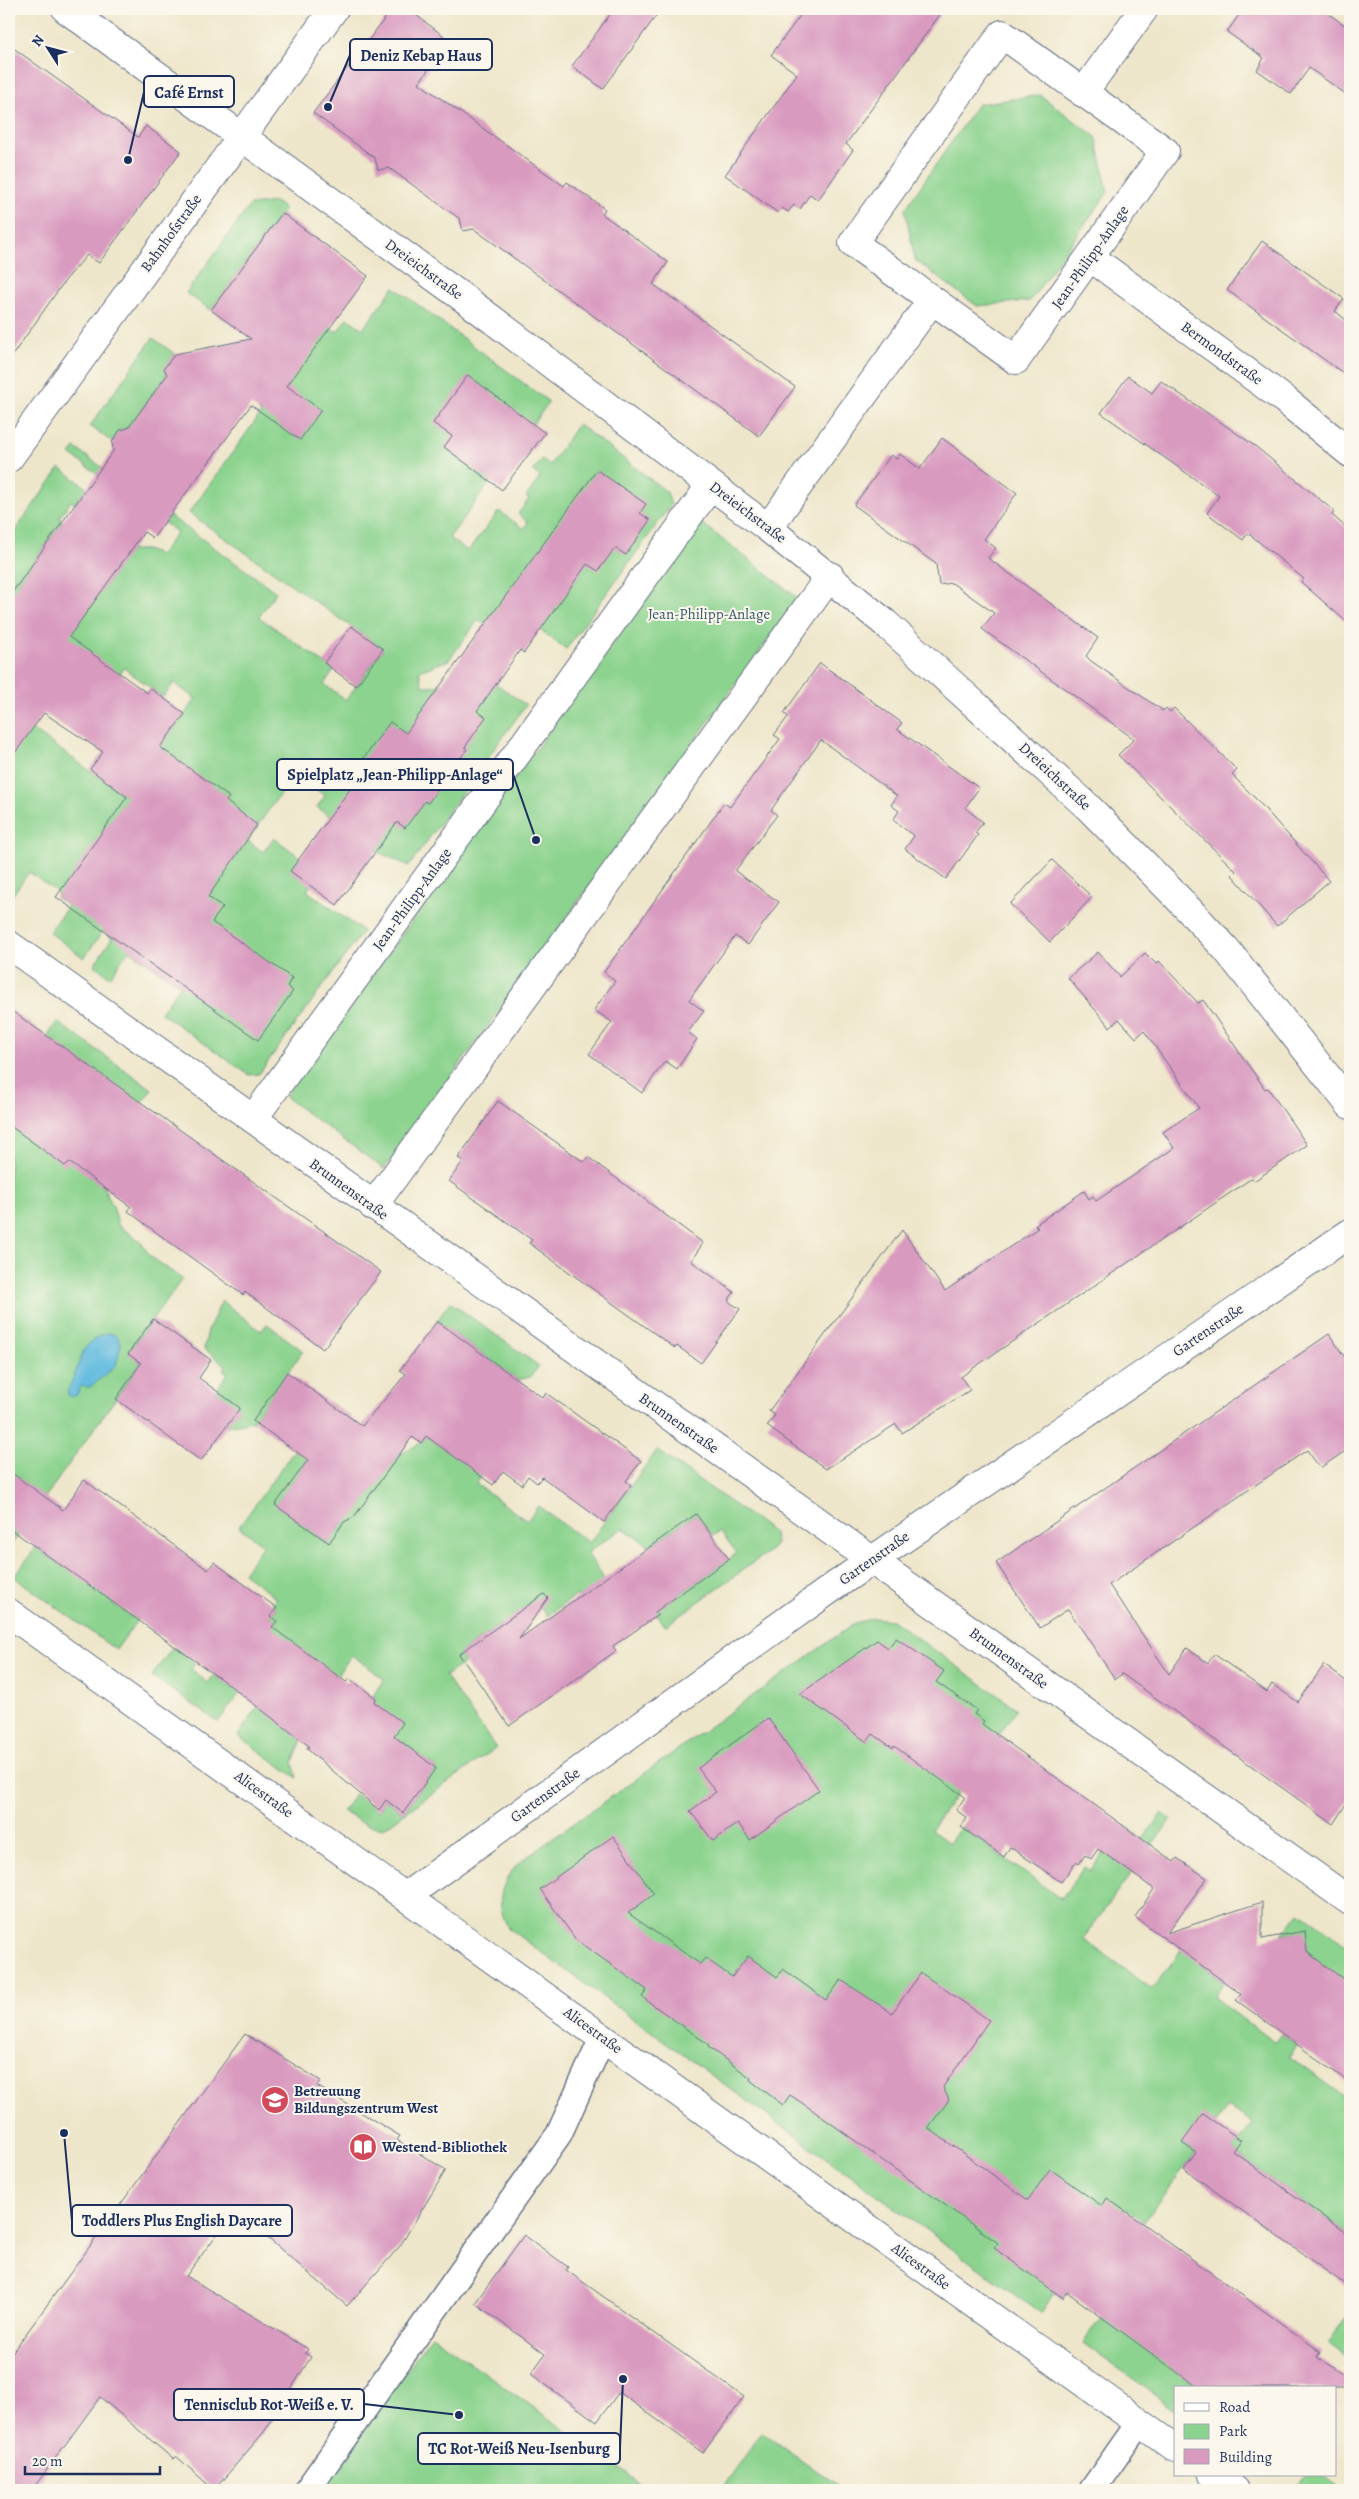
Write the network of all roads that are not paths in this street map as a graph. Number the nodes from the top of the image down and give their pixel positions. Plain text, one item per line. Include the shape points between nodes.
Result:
1 (66, 9) edge
2 (334, 9) edge
3 (1144, 9) edge
4 (1083, 93) junction
5 (242, 136) junction
6 (1090, 257) junction
7 (932, 300) junction
8 (1350, 453) edge
9 (9, 458) edge
10 (711, 484) junction
11 (768, 528) junction
12 (830, 576) junction
13 (9, 945) edge
14 (1350, 1105) edge
15 (253, 1120) junction
16 (373, 1206) junction
17 (1350, 1234) edge
18 (872, 1560) junction
19 (9, 1613) edge
20 (406, 1896) junction
21 (1350, 1901) edge
22 (603, 2037) junction
23 (1140, 2423) junction
24 (1174, 2447) edge
25 (1214, 2476) edge
26 (307, 2490) edge
27 (1092, 2490) edge
28 (1234, 2490) edge

1 - 5 street, Dreieichstraße
2 - 5 street, Bahnhofstraße
3 - 4 street
4 - 6 street, Jean-Philipp-Anlage via 1165,151
4 - 7 street, Jean-Philipp-Anlage via 1002,34 853,243
5 - 9 street, Bahnhofstraße
5 - 10 street, Dreieichstraße
6 - 7 street, Jean-Philipp-Anlage via 1016,360
6 - 8 street, Bermondstraße via 1285,400
7 - 11 street
10 - 11 street, Dreieichstraße
10 - 15 street, Jean-Philipp-Anlage
11 - 12 street, Dreieichstraße
12 - 14 street, Dreieichstraße via 976,703 1138,856 1226,949
12 - 16 street
13 - 15 street, Brunnenstraße
15 - 16 street, Brunnenstraße
16 - 18 street, Brunnenstraße
17 - 18 street, Gartenstraße
18 - 20 street, Gartenstraße
18 - 21 street, Brunnenstraße
19 - 20 street, Alicestraße
20 - 22 street, Alicestraße
22 - 23 street, Alicestraße
22 - 26 lane via 559,2134
23 - 24 street, Alicestraße
23 - 27 lane
25 - 28 street

